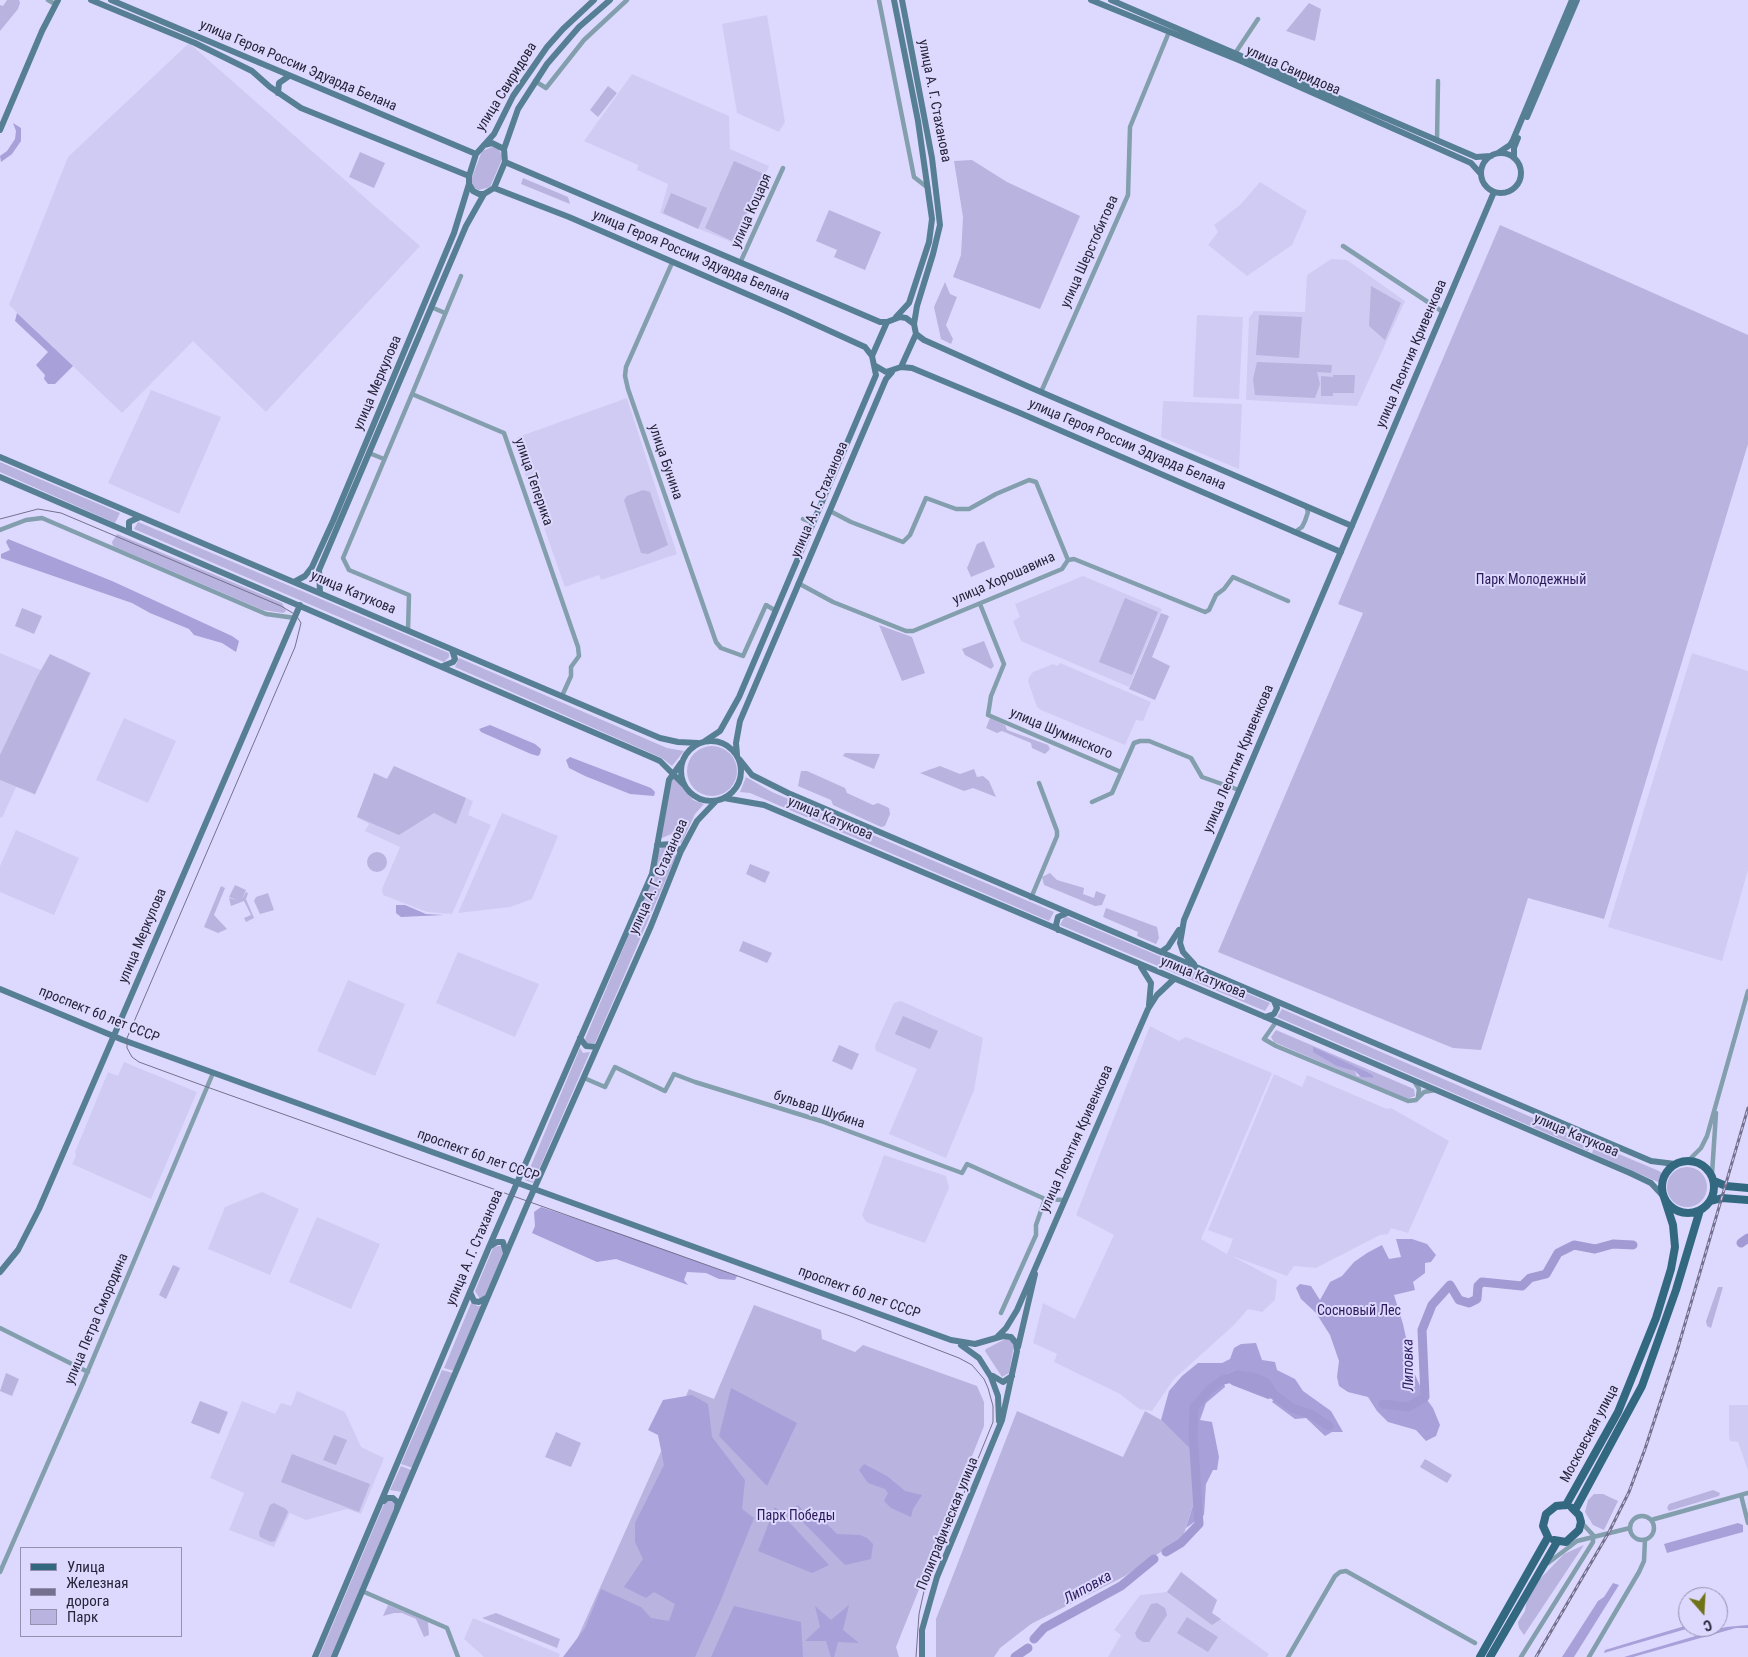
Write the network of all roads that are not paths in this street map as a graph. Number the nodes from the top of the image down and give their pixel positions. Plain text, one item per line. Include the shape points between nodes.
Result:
1 (48, 0) edge
2 (91, 0) edge
3 (111, 0) edge
4 (594, 0) edge
5 (610, 0) edge
6 (628, 0) edge
7 (879, 0) edge
8 (894, 0) edge
9 (902, 0) edge
10 (1091, 0) edge
11 (1113, 0) edge
12 (1572, 0) edge
13 (1577, 0) edge
14 (57, 2) edge
15 (1258, 18) dead end
16 (1169, 32) junction
17 (1236, 52) junction
18 (289, 76) junction
19 (535, 80) junction
20 (1438, 81) dead end
21 (278, 93) junction
22 (0, 130) edge
23 (1437, 141) junction
24 (484, 145) junction
25 (504, 148) junction
26 (1498, 153) junction
27 (476, 154) junction
28 (1491, 156) junction
29 (1514, 158) junction
30 (505, 162) junction
31 (783, 168) dead end
32 (1480, 173) junction
33 (469, 176) junction
34 (927, 176) junction
35 (914, 178) junction
36 (469, 184) junction
37 (494, 188) junction
38 (929, 188) junction
39 (1494, 192) junction
40 (484, 194) junction
41 (1343, 246) dead end
42 (672, 263) junction
43 (740, 263) junction
44 (461, 276) dead end
45 (431, 307) junction
46 (1443, 312) junction
47 (445, 313) junction
48 (896, 317) junction
49 (887, 322) junction
50 (914, 324) junction
51 (916, 334) junction
52 (872, 356) junction
53 (874, 365) junction
54 (901, 367) junction
55 (893, 371) junction
56 (1041, 392) junction
57 (412, 394) junction
58 (369, 453) junction
59 (0, 456) edge
60 (384, 460) junction
61 (0, 477) edge
62 (1305, 505) junction
63 (830, 511) junction
64 (140, 517) junction
65 (802, 519) dead end
66 (813, 523) junction
67 (1352, 526) junction
68 (0, 530) edge
69 (129, 532) junction
70 (1295, 532) junction
71 (1341, 552) junction
72 (1068, 560) junction
73 (294, 582) junction
74 (798, 582) junction
75 (320, 593) junction
76 (1288, 600) dead end
77 (980, 604) junction
78 (300, 605) junction
79 (776, 610) junction
80 (295, 618) junction
81 (408, 630) junction
82 (452, 650) junction
83 (443, 666) junction
84 (562, 696) junction
85 (705, 741) junction
86 (698, 743) junction
87 (739, 758) junction
88 (681, 764) junction
89 (665, 766) junction
90 (1121, 772) junction
91 (673, 773) junction
92 (669, 780) junction
93 (1039, 783) dead end
94 (684, 785) junction
95 (1239, 790) junction
96 (724, 798) junction
97 (716, 801) junction
98 (1092, 802) dead end
99 (656, 845) junction
100 (681, 851) junction
101 (1031, 898) junction
102 (1067, 913) junction
103 (1184, 920) junction
104 (1058, 930) junction
105 (1161, 952) junction
106 (1138, 964) junction
107 (1204, 971) junction
108 (1174, 979) junction
109 (0, 989) edge
110 (1748, 991) edge
111 (1274, 1001) junction
112 (1148, 1009) junction
113 (1265, 1017) junction
114 (1276, 1022) junction
115 (114, 1036) junction
116 (580, 1038) junction
117 (597, 1046) junction
118 (213, 1073) junction
119 (584, 1078) junction
120 (1414, 1081) junction
121 (1435, 1090) junction
122 (1416, 1100) junction
123 (1716, 1106) junction
124 (1688, 1161) junction
125 (1675, 1164) junction
126 (1713, 1177) junction
127 (516, 1184) junction
128 (1748, 1188) edge
129 (534, 1190) junction
130 (1664, 1197) junction
131 (1045, 1199) junction
132 (1064, 1200) junction
133 (1748, 1200) edge
134 (1711, 1201) junction
135 (1700, 1210) junction
136 (489, 1247) junction
137 (1041, 1252) junction
138 (506, 1254) junction
139 (0, 1272) edge
140 (470, 1292) junction
141 (488, 1297) junction
142 (1001, 1313) dead end
143 (0, 1328) edge
144 (993, 1339) junction
145 (951, 1340) junction
146 (1017, 1351) junction
147 (984, 1365) junction
148 (88, 1372) junction
149 (988, 1372) junction
150 (1013, 1373) junction
151 (998, 1432) junction
152 (1748, 1493) edge
153 (1741, 1495) junction
154 (381, 1504) junction
155 (1566, 1505) junction
156 (1575, 1510) junction
157 (396, 1511) junction
158 (1651, 1520) junction
159 (1581, 1522) junction
160 (1748, 1523) edge
161 (1630, 1528) junction
162 (1594, 1535) junction
163 (1548, 1537) junction
164 (1645, 1540) junction
165 (1577, 1541) junction
166 (1557, 1542) junction
167 (1566, 1542) junction
168 (0, 1572) edge
169 (1538, 1572) junction
170 (362, 1591) junction
171 (1475, 1643) dead end
172 (315, 1657) edge
173 (334, 1657) edge
174 (458, 1657) edge
175 (922, 1657) edge
176 (1288, 1657) edge
177 (1480, 1657) edge
178 (1490, 1657) edge
179 (1522, 1657) edge
180 (1589, 1657) edge

1 - 14 street
2 - 21 main road, улица Героя России Эдуарда Белана via 195,43 252,71
3 - 18 main road, улица Героя России Эдуарда Белана
4 - 24 main road, улица Свиридова via 542,53 494,134
5 - 19 main road, улица Свиридова via 579,27
6 - 19 street, улица Свиридова via 584,40 546,88
7 - 35 street
8 - 34 main road, улица А. Г. Стаханова
9 - 50 main road, улица А. Г. Стаханова via 932,158 940,224
10 - 16 main road, улица Свиридова
11 - 17 main road, улица Свиридова
12 - 26 main road via 1513,140 1510,146
13 - 29 main road via 1514,148
14 - 22 main road
15 - 17 street
16 - 32 main road, улица Свиридова via 1471,163
16 - 56 street, улица Шерстобитова via 1130,127 1128,194
17 - 23 main road, улица Свиридова
18 - 21 main road via 279,83
18 - 27 main road, улица Героя России Эдуарда Белана
19 - 25 main road, улица Свиридова via 518,109
20 - 23 street
21 - 33 main road, улица Героя России Эдуарда Белана via 318,116
23 - 28 main road, улица Свиридова via 1476,157
24 - 25 main road via 492,143
24 - 27 main road, улица Свиридова
25 - 30 main road
26 - 28 main road
26 - 29 main road
27 - 33 main road, улица Меркулова
28 - 32 main road
29 - 39 main road via 1521,172 1516,186 1509,192
30 - 37 main road
30 - 43 main road, улица Героя России Эдуарда Белана
31 - 43 street, улица Коцаря
32 - 39 main road via 1485,186
33 - 36 main road, улица Меркулова
34 - 35 street
34 - 38 main road, улица А. Г. Стаханова
35 - 38 street
36 - 40 main road via 476,193
36 - 73 main road, улица Меркулова via 454,233 333,521 312,567
37 - 40 main road
37 - 42 main road, улица Героя России Эдуарда Белана
38 - 48 main road, улица А. Г. Стаханова via 932,219 929,242 909,303
39 - 46 main road, улица Леонтия Кривенкова
40 - 45 main road, улица Меркулова via 466,226
41 - 46 street
42 - 52 main road, улица Героя России Эдуарда Белана via 866,347
42 - 79 street, улица Бунина via 625,376 716,642 721,648 744,656 766,606
43 - 49 main road, улица Героя России Эдуарда Белана via 880,322
44 - 47 street
45 - 47 street
45 - 58 main road, улица Меркулова
46 - 67 main road, улица Леонтия Кривенкова
47 - 57 street
48 - 49 main road
48 - 50 main road via 906,318
49 - 52 main road
50 - 51 main road
51 - 54 main road
51 - 56 main road, улица Героя России Эдуарда Белана
52 - 53 main road
53 - 55 main road via 886,372
53 - 66 main road, улица А. Г. Стаханова via 876,375
54 - 55 main road
54 - 70 main road, улица Героя России Эдуарда Белана via 943,380
55 - 63 main road, улица А. Г. Стаханова via 886,378
56 - 62 main road, улица Героя России Эдуарда Белана
57 - 60 street
57 - 84 street, улица Теперика via 504,433 578,647 579,656 571,667 571,676
58 - 60 street
58 - 75 main road, улица Меркулова via 319,571
59 - 64 main road, улица Катукова
60 - 81 street via 343,558 349,570 409,594
61 - 69 main road
62 - 67 main road, улица Героя России Эдуарда Белана
62 - 70 street via 1307,516 1302,527
63 - 72 street via 902,542 910,535 926,498 956,509 969,509 1029,480 1036,482
63 - 74 main road, улица А. Г. Стаханова
64 - 69 main road via 129,522
64 - 73 main road, улица Катукова
65 - 66 street
66 - 79 main road, улица А. Г. Стаханова
67 - 71 main road, улица Леонтия Кривенкова
68 - 80 street via 42,518 266,614
69 - 78 main road
70 - 71 main road, улица Героя России Эдуарда Белана
71 - 95 main road, улица Леонтия Кривенкова
72 - 76 street, улица Хорошавина via 1074,559 1205,612 1233,577
72 - 77 street, улица Хорошавина via 1062,569
73 - 75 main road, улица Катукова
74 - 77 street, улица Хорошавина via 833,602 906,631
74 - 87 main road, улица А. Г. Стаханова via 740,721 736,743
75 - 81 main road, улица Катукова
77 - 90 street, улица Шуминского via 1004,664 991,696 988,715
78 - 80 main road, улица Меркулова
78 - 83 main road
79 - 85 main road, улица А. Г. Стаханова via 729,718 720,731
80 - 115 main road, улица Меркулова
81 - 82 main road, улица Катукова
82 - 83 main road via 453,662
82 - 84 main road, улица Катукова
83 - 89 main road via 652,757
84 - 86 main road, улица Катукова via 660,738
85 - 86 main road
85 - 87 main road via 724,743
86 - 88 main road via 690,748
87 - 96 main road via 740,782
87 - 101 main road, улица Катукова via 752,776
88 - 91 main road, улица А. Г. Стаханова
88 - 94 main road
89 - 91 main road
89 - 92 main road
90 - 95 street, улица Шуминского via 1134,743 1149,741 1191,758 1202,777
90 - 98 street via 1112,793
91 - 92 main road, улица А. Г. Стаханова
91 - 94 main road
92 - 99 main road, улица А. Г. Стаханова
93 - 101 street via 1057,836
94 - 97 main road via 697,798
95 - 103 main road, улица Леонтия Кривенкова
96 - 97 main road
96 - 104 main road, улица Катукова via 764,804
97 - 100 main road, улица А. Г. Стаханова via 697,821
99 - 100 main road via 672,844
99 - 116 main road, улица А. Г. Стаханова via 652,874
100 - 117 main road, улица А. Г. Стаханова
101 - 102 main road, улица Катукова
102 - 104 main road via 1058,917
102 - 105 main road, улица Катукова
103 - 105 main road via 1168,948
103 - 107 main road, улица Леонтия Кривенкова via 1179,939 1183,952
104 - 106 main road, улица Катукова
105 - 107 main road, улица Катукова
106 - 108 main road, улица Катукова
106 - 112 main road via 1151,983
107 - 111 main road, улица Катукова
108 - 112 main road
108 - 113 main road, улица Катукова
109 - 115 main road, проспект 60 лет СССР
110 - 123 street
111 - 113 main road via 1274,1014
111 - 125 main road, улица Катукова via 1651,1161
112 - 132 main road, улица Леонтия Кривенкова
113 - 114 main road, улица Катукова
114 - 120 main road, улица Катукова
114 - 122 street via 1264,1039 1276,1046 1408,1101
115 - 118 main road, проспект 60 лет СССР
115 - 139 main road, улица Меркулова via 34,1220 18,1250
116 - 117 main road via 586,1046
116 - 127 main road, улица А. Г. Стаханова
117 - 119 main road, улица А. Г. Стаханова
118 - 127 main road, проспект 60 лет СССР
118 - 148 street, улица Петра Смородина
119 - 129 main road, улица А. Г. Стаханова
119 - 131 street, бульвар Шубина via 605,1087 615,1067 665,1091 674,1074 830,1124 962,1173 967,1164
120 - 121 main road, улица Катукова
120 - 122 street via 1419,1093
121 - 122 street via 1424,1092
121 - 130 main road, улица Катукова via 1651,1183
123 - 124 street via 1701,1148
123 - 126 street
124 - 125 main road
124 - 126 main road via 1700,1163
125 - 130 main road via 1664,1178
126 - 128 main road via 1726,1186
126 - 134 main road
127 - 129 main road, проспект 60 лет СССР
127 - 136 main road, улица А. Г. Стаханова
129 - 138 main road, улица А. Г. Стаханова
129 - 145 main road, проспект 60 лет СССР
130 - 135 main road via 1680,1212
130 - 155 main road, Московская улица via 1673,1225 1675,1247 1656,1318 1618,1412
131 - 132 street, бульвар Шубина
131 - 142 street via 1036,1224 1036,1235
132 - 137 main road, улица Леонтия Кривенкова
133 - 134 main road via 1722,1198
134 - 135 main road
135 - 156 main road, Московская улица via 1642,1386
136 - 138 main road via 503,1242
136 - 140 main road, улица А. Г. Стаханова
137 - 144 main road, улица Леонтия Кривенкова via 1012,1321
137 - 146 main road, улица Леонтия Кривенкова
138 - 141 main road, улица А. Г. Стаханова
140 - 141 main road via 474,1301
140 - 154 main road, улица А. Г. Стаханова
141 - 157 main road, улица А. Г. Стаханова
143 - 148 street
144 - 145 main road via 974,1344
144 - 146 main road via 1011,1337
144 - 147 main road via 980,1350
145 - 147 main road via 976,1355
146 - 150 main road
147 - 149 main road
148 - 168 street, улица Петра Смородина
149 - 150 main road via 1003,1382
149 - 151 main road via 999,1402
150 - 151 main road
151 - 175 main road, Полиграфическая улица via 938,1577 922,1630
152 - 153 street
153 - 158 street
153 - 160 street
154 - 157 main road via 387,1498 394,1498 398,1503
154 - 172 main road, улица А. Г. Стаханова
155 - 156 main road
155 - 163 main road, Московская улица via 1556,1506 1546,1514 1543,1526
156 - 159 main road
157 - 170 main road, улица А. Г. Стаханова
158 - 161 street via 1640,1516 1633,1520
158 - 164 street via 1654,1532
159 - 162 street
159 - 167 main road via 1576,1535
161 - 162 street
161 - 164 street via 1636,1539
162 - 165 street
162 - 179 street via 1593,1542
163 - 166 main road
163 - 177 main road
164 - 180 street via 1644,1561 1639,1572
165 - 167 street
165 - 169 street
166 - 167 main road
166 - 169 main road
169 - 178 main road
170 - 173 main road, улица А. Г. Стаханова
170 - 174 street via 447,1628
171 - 176 street via 1346,1571 1335,1576

